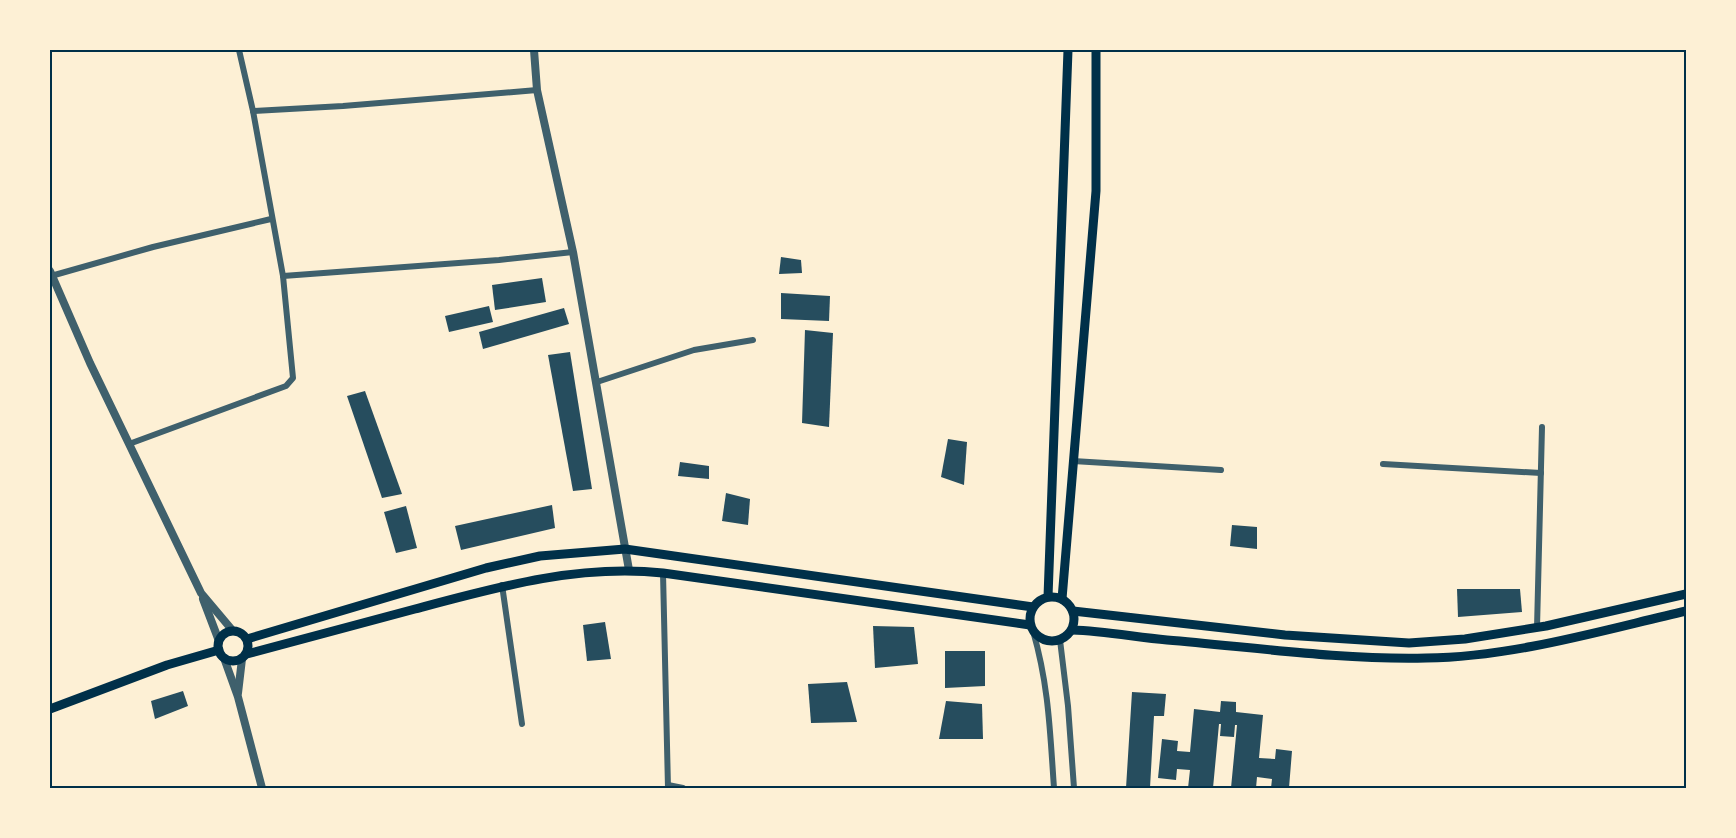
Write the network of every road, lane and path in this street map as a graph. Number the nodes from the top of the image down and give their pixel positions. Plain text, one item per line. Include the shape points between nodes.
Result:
1 (239, 50) edge
2 (534, 50) edge
3 (1068, 50) edge
4 (1096, 50) edge
5 (537, 90) junction
6 (253, 111) junction
7 (271, 219) junction
8 (573, 252) junction
9 (50, 273) edge
10 (284, 276) junction
11 (753, 340) dead end
12 (597, 382) junction
13 (1542, 427) dead end
14 (129, 444) junction
15 (1073, 461) junction
16 (1383, 464) dead end
17 (1221, 470) dead end
18 (1541, 473) junction
19 (626, 549) junction
20 (629, 570) junction
21 (663, 573) junction
22 (502, 585) junction
23 (201, 593) junction
24 (1686, 594) edge
25 (1048, 597) junction
26 (1062, 599) junction
27 (1033, 607) junction
28 (1074, 611) junction
29 (1686, 611) edge
30 (1032, 628) junction
31 (1537, 628) junction
32 (1072, 630) junction
33 (233, 631) junction
34 (246, 639) junction
35 (1060, 640) junction
36 (219, 645) junction
37 (244, 656) junction
38 (224, 658) junction
39 (238, 696) junction
40 (50, 709) edge
41 (522, 724) dead end
42 (668, 787) edge
43 (262, 789) edge
44 (683, 789) edge
45 (1054, 789) edge
46 (1074, 789) edge

1 - 6 street
2 - 5 street
3 - 25 main road
4 - 15 main road via 1095,191
5 - 6 street
5 - 8 street
6 - 7 street
7 - 9 street
7 - 10 street
8 - 10 street
8 - 12 street
9 - 14 street
10 - 14 street via 293,378 290,383
11 - 12 street via 694,350
12 - 19 street
13 - 18 street
14 - 23 street
15 - 17 street
15 - 26 main road
16 - 18 street
18 - 31 street
19 - 20 street
19 - 27 main road
19 - 34 main road via 540,556 486,568
20 - 21 main road
20 - 22 main road via 577,573
21 - 30 main road via 885,603
21 - 42 street
22 - 37 main road
22 - 41 street
23 - 33 street
23 - 36 street
24 - 31 main road
25 - 26 main road
25 - 27 main road
26 - 28 main road
27 - 30 main road
28 - 31 main road via 1386,643 1465,639
28 - 32 main road
29 - 32 main road via 1508,650 1426,658 1242,647
30 - 35 main road via 1045,640
30 - 45 street via 1043,666
32 - 35 main road
33 - 34 main road
33 - 36 main road via 227,632
34 - 37 main road
35 - 46 street
36 - 38 main road
36 - 40 main road
37 - 38 main road via 233,662
37 - 39 street
38 - 39 street
39 - 43 street
42 - 44 street

